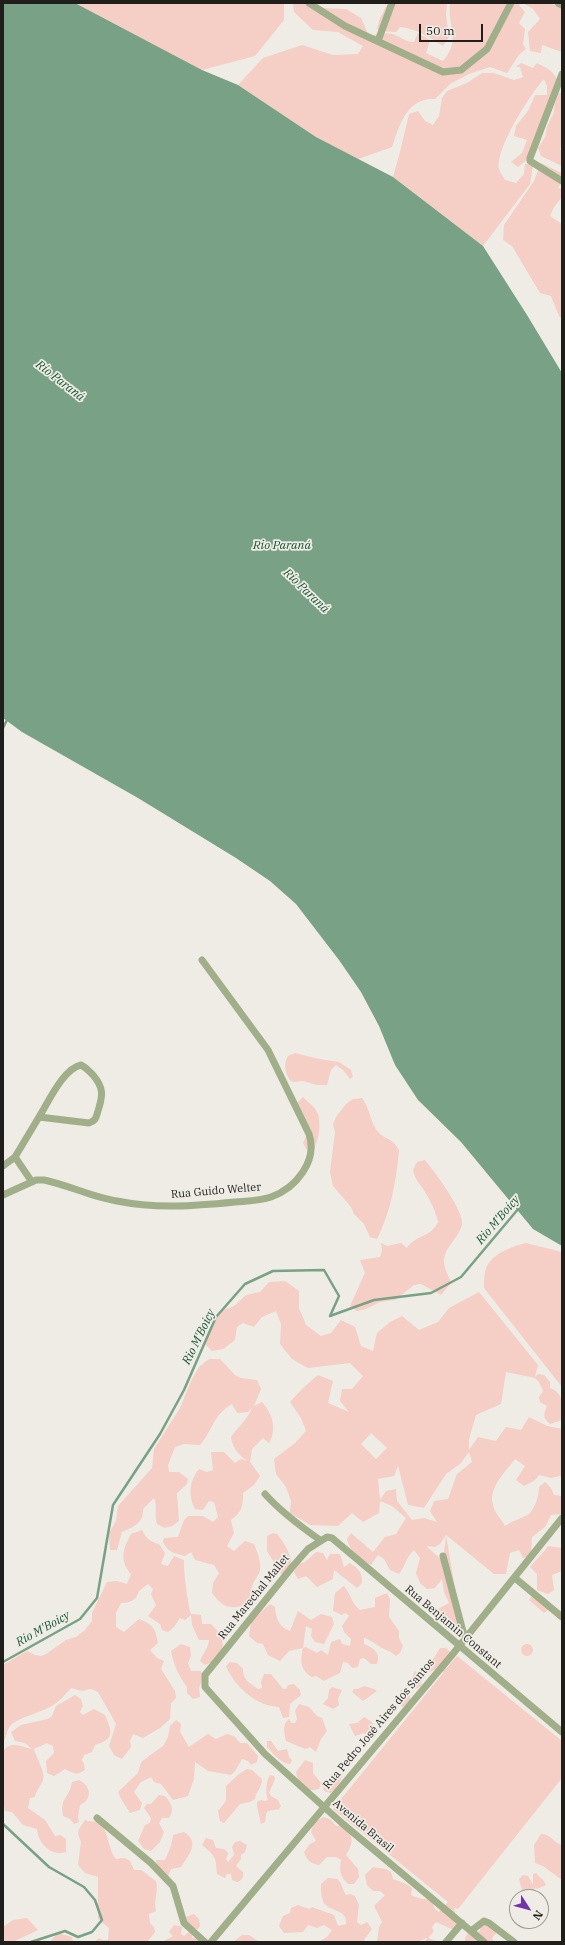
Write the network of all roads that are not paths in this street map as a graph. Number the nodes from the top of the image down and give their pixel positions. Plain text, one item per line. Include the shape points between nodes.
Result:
1 (309, 3) edge
2 (392, 3) edge
3 (511, 3) edge
4 (558, 3) edge
5 (562, 5) edge
6 (378, 41) junction
7 (562, 74) edge
8 (562, 181) edge
9 (202, 960) dead end
10 (39, 1117) junction
11 (15, 1157) junction
12 (3, 1166) edge
13 (32, 1182) junction
14 (3, 1195) edge
15 (265, 1494) dead end
16 (562, 1518) edge
17 (320, 1540) junction
18 (443, 1556) dead end
19 (515, 1578) junction
20 (562, 1617) edge
21 (465, 1638) junction
22 (459, 1646) junction
23 (204, 1683) joint
24 (562, 1732) edge
25 (324, 1807) junction
26 (98, 1818) dead end
27 (462, 1923) junction
28 (471, 1931) junction
29 (205, 1942) edge
30 (211, 1942) edge
31 (446, 1942) edge
32 (484, 1942) edge
33 (514, 1942) edge

1 - 6 street via 345,26
2 - 6 street
3 - 6 street via 487,49 461,70 443,72
4 - 5 street
7 - 8 street via 530,158 532,162
9 - 13 street, Rua Guido Welter via 268,1050 309,1134 312,1154 299,1177 287,1189 270,1198 179,1207 116,1201 44,1180
10 - 10 street via 66,1074 74,1067 81,1065 87,1068 103,1090 92,1122
10 - 11 street
11 - 12 street
11 - 13 street
13 - 14 street, Rua Guido Welter
15 - 17 street via 298,1525
16 - 19 street, Rua Pedro José Aires dos Santos
17 - 22 street, Rua Benjamin Constant via 332,1538
17 - 23 street, Rua Marechal Mallet via 293,1566 211,1666 205,1675
18 - 21 street
19 - 20 street
19 - 21 street, Rua Pedro José Aires dos Santos
21 - 22 street, Rua Pedro José Aires dos Santos
22 - 24 street, Rua Benjamin Constant
22 - 25 street, Rua Pedro José Aires dos Santos
23 - 25 street, Avenida Brasil via 219,1704 265,1754
25 - 27 street, Avenida Brasil
25 - 30 street, Rua Pedro José Aires dos Santos
26 - 29 street via 151,1863 173,1886 184,1923
27 - 28 street, Avenida Brasil
27 - 31 street
28 - 32 street, Avenida Brasil
28 - 33 street via 484,1921

